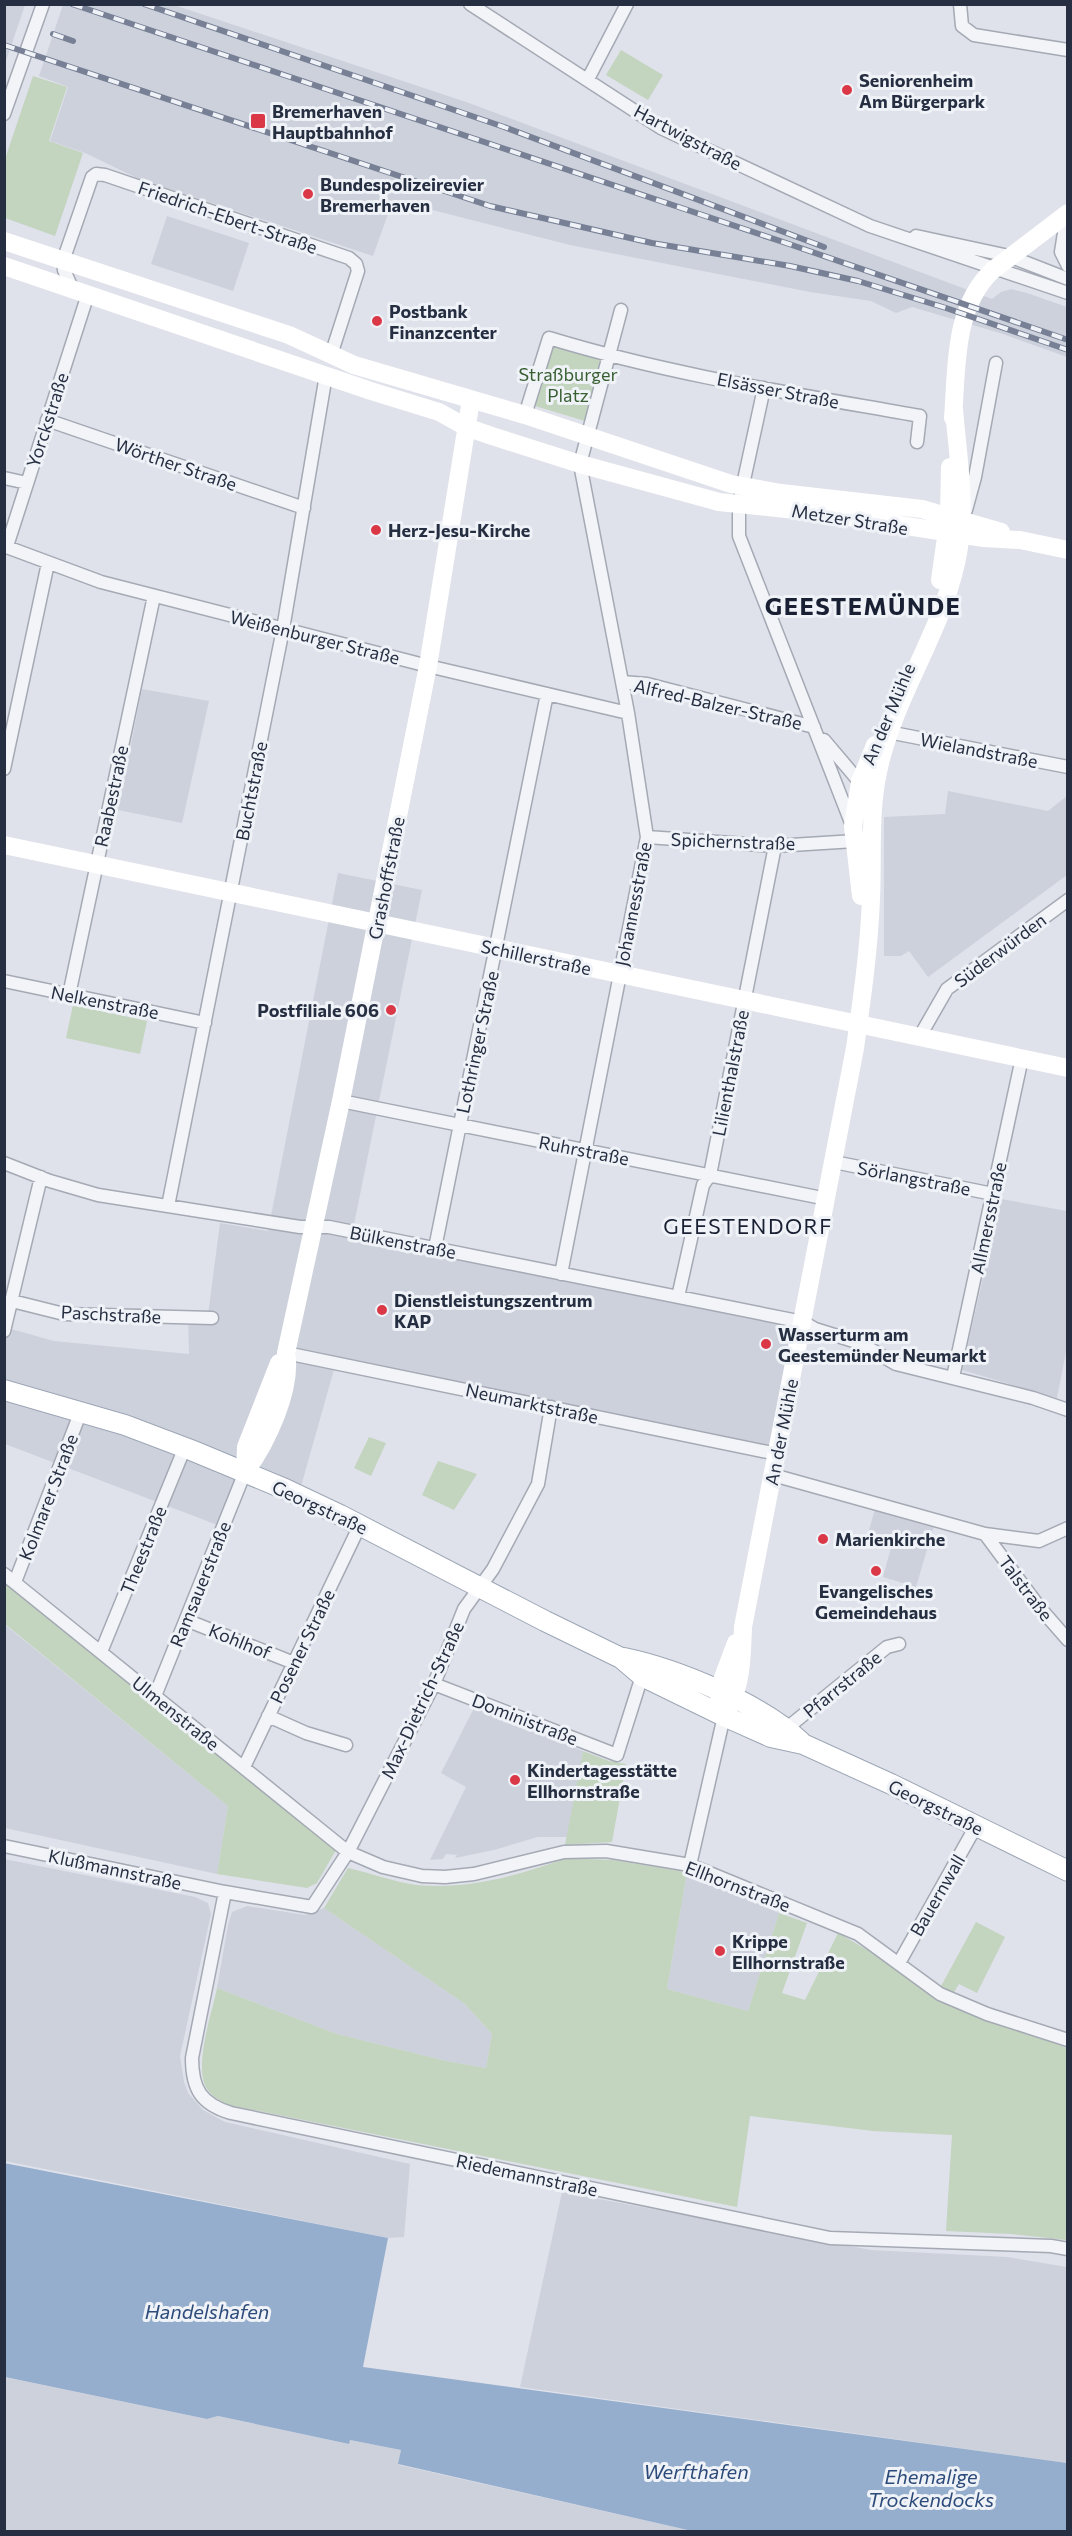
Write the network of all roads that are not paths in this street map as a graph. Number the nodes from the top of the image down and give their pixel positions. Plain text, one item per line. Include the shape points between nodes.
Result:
1 (43, 4) edge
2 (470, 4) edge
3 (627, 4) edge
4 (960, 4) edge
5 (1068, 50) edge
6 (588, 79) junction
7 (4, 114) edge
8 (1067, 213) edge
9 (885, 231) junction
10 (4, 241) edge
11 (1009, 256) junction
12 (63, 261) junction
13 (4, 266) edge
14 (1068, 266) edge
15 (993, 270) junction
16 (1068, 279) edge
17 (80, 291) junction
18 (1068, 293) edge
19 (621, 310) dead end
20 (331, 355) junction
21 (610, 357) junction
22 (996, 363) dead end
23 (326, 375) junction
24 (764, 388) junction
25 (471, 400) junction
26 (525, 415) junction
27 (47, 420) junction
28 (466, 427) junction
29 (589, 437) junction
30 (917, 442) dead end
31 (580, 464) junction
32 (4, 478) edge
33 (27, 483) junction
34 (741, 495) junction
35 (304, 508) junction
36 (955, 525) junction
37 (6, 546) edge
38 (1068, 550) edge
39 (48, 562) junction
40 (154, 596) junction
41 (283, 630) junction
42 (428, 666) junction
43 (622, 682) junction
44 (547, 694) junction
45 (628, 713) junction
46 (815, 729) junction
47 (886, 731) junction
48 (1068, 767) edge
49 (4, 769) edge
50 (860, 782) junction
51 (873, 797) junction
52 (854, 833) junction
53 (647, 837) junction
54 (4, 845) edge
55 (776, 846) junction
56 (96, 864) junction
57 (231, 893) junction
58 (1068, 900) edge
59 (377, 925) junction
60 (496, 949) junction
61 (620, 974) junction
62 (4, 981) edge
63 (69, 995) junction
64 (745, 1000) junction
65 (205, 1023) junction
66 (858, 1023) junction
67 (920, 1036) junction
68 (1023, 1058) junction
69 (1068, 1068) edge
70 (341, 1101) junction
71 (460, 1125) junction
72 (585, 1150) junction
73 (4, 1162) edge
74 (834, 1162) junction
75 (710, 1175) junction
76 (41, 1177) junction
77 (993, 1194) junction
78 (827, 1199) junction
79 (168, 1206) junction
80 (313, 1227) junction
81 (435, 1248) junction
82 (561, 1274) junction
83 (678, 1297) junction
84 (12, 1301) junction
85 (212, 1318) dead end
86 (803, 1322) junction
87 (4, 1331) edge
88 (286, 1353) junction
89 (953, 1377) junction
90 (4, 1390) edge
91 (551, 1407) junction
92 (1068, 1410) edge
93 (81, 1411) junction
94 (185, 1447) junction
95 (777, 1454) junction
96 (245, 1472) junction
97 (773, 1475) junction
98 (360, 1525) junction
99 (1068, 1528) edge
100 (985, 1534) junction
101 (4, 1574) edge
102 (15, 1582) junction
103 (481, 1587) junction
104 (186, 1620) junction
105 (1068, 1640) edge
106 (899, 1644) dead end
107 (101, 1652) junction
108 (621, 1658) junction
109 (294, 1663) junction
110 (642, 1676) junction
111 (434, 1684) junction
112 (726, 1695) junction
113 (155, 1696) junction
114 (268, 1716) junction
115 (724, 1716) junction
116 (787, 1728) junction
117 (803, 1744) junction
118 (346, 1745) dead end
119 (244, 1767) junction
120 (976, 1827) junction
121 (4, 1846) edge
122 (348, 1852) junction
123 (690, 1865) junction
124 (1068, 1871) edge
125 (225, 1892) junction
126 (898, 1963) junction
127 (1068, 2040) edge
128 (1068, 2249) edge

1 - 7 street
2 - 6 street, Hartwigstraße
3 - 6 street
4 - 5 street via 962,27 974,35
6 - 9 street, Hartwigstraße via 662,128
8 - 11 main road, An der Mühle
8 - 14 street via 1061,252
9 - 11 street, Hartwigstraße
9 - 15 street, Hartwigstraße
10 - 12 main road
11 - 15 main road, An der Mühle
11 - 16 street, Hartwigstraße
12 - 17 street via 64,270
12 - 20 main road via 289,335
12 - 20 street, Friedrich-Ebert-Straße via 96,174 224,214 349,258 356,264 358,271
13 - 17 main road
15 - 18 street, Hartwigstraße
15 - 36 main road, An der Mühle via 982,280 967,310 957,358
17 - 23 main road
17 - 27 street, Yorckstraße
19 - 21 street
20 - 23 main road, Friedrich-Ebert-Straße
20 - 25 main road
21 - 24 street, Elsässer Straße
21 - 26 street via 549,338
21 - 29 street
22 - 36 street, An der Mühle via 975,477
23 - 28 main road via 439,412
23 - 35 street, Buchtstraße
24 - 30 street, Elsässer Straße via 920,416
24 - 34 street
25 - 26 main road
25 - 28 main road, Grashoffstraße
26 - 29 main road
27 - 33 street, Yorckstraße
27 - 35 street, Wörther Straße
28 - 31 main road
28 - 42 main road, Grashoffstraße
29 - 31 street
29 - 34 main road
31 - 34 main road via 719,502
31 - 43 street, Johannesstraße
32 - 33 street
33 - 37 street, Yorckstraße
34 - 36 main road, Metzer Straße via 781,493 922,508
34 - 46 street via 739,536
35 - 41 street, Buchtstraße
36 - 38 main road, Metzer Straße via 987,526 1020,540
36 - 47 main road, An der Mühle via 932,611
37 - 39 street, Weißenburger Straße
39 - 40 street, Weißenburger Straße
39 - 49 street
40 - 41 street, Weißenburger Straße
40 - 56 street, Raabestraße
41 - 42 street, Weißenburger Straße
41 - 57 street, Buchtstraße
42 - 44 street, Weißenburger Straße
42 - 59 main road, Grashoffstraße
43 - 45 street, Johannesstraße
43 - 46 street, Alfred-Balzer-Straße via 647,684
44 - 45 street, Weißenburger Straße
44 - 60 street, Lothringer Straße
45 - 53 street, Johannesstraße
46 - 50 street
46 - 52 street
47 - 48 street, Wielandstraße
47 - 50 main road, An der Mühle
47 - 51 main road, An der Mühle
50 - 51 street
50 - 52 main road, An der Mühle
51 - 66 main road, An der Mühle via 871,900
52 - 55 street, Spichernstraße
52 - 66 main road, An der Mühle via 862,908
53 - 55 street, Spichernstraße
53 - 61 street, Johannesstraße
54 - 56 main road, Schillerstraße
55 - 64 street, Lilienthalstraße
56 - 57 main road, Schillerstraße
56 - 63 street, Raabestraße
57 - 59 main road, Schillerstraße
57 - 65 street, Buchtstraße
58 - 67 street, Süderwürden via 947,989
59 - 60 main road, Schillerstraße
59 - 70 main road, Grashoffstraße
60 - 61 main road, Schillerstraße
60 - 71 street, Lothringer Straße
61 - 64 main road, Schillerstraße
61 - 72 street, Johannesstraße
62 - 63 street, Nelkenstraße
63 - 65 street, Nelkenstraße
64 - 66 main road, Schillerstraße
64 - 75 street, Lilienthalstraße
65 - 79 street, Buchtstraße
66 - 67 main road, Schillerstraße
66 - 74 main road, An der Mühle
67 - 68 main road, Schillerstraße
68 - 69 main road, Schillerstraße
68 - 77 street, Allmersstraße
70 - 71 street, Ruhrstraße
70 - 80 main road, Grashoffstraße
71 - 72 street, Ruhrstraße
71 - 81 street, Lothringer Straße
72 - 75 street, Ruhrstraße
72 - 82 street, Johannesstraße
73 - 76 street, Bülkenstraße
74 - 77 street, Sörlangstraße
74 - 78 main road, An der Mühle
75 - 78 street, Ruhrstraße
75 - 83 street, Lilienthalstraße via 703,1185
76 - 79 street, Bülkenstraße via 98,1194
76 - 84 street
77 - 89 street, Allmersstraße
78 - 86 main road, An der Mühle
79 - 80 street, Bülkenstraße
80 - 81 street, Bülkenstraße
80 - 88 main road, Grashoffstraße
81 - 82 street, Bülkenstraße
82 - 83 street, Bülkenstraße
83 - 86 street, Bülkenstraße
84 - 85 street, Paschstraße via 64,1314
84 - 87 street
86 - 89 street, Bülkenstraße via 860,1343 896,1364
86 - 95 main road, An der Mühle
88 - 91 street, Neumarktstraße
88 - 96 main road, Grashoffstraße via 246,1447
89 - 92 street, Bülkenstraße
90 - 93 main road, Georgstraße
91 - 95 street, Neumarktstraße
91 - 103 street, Max-Dietrich-Straße via 538,1484
93 - 94 main road, Georgstraße
93 - 102 street, Kolmarer Straße
94 - 96 main road, Georgstraße
94 - 107 street, Theestraße
95 - 97 main road, An der Mühle
96 - 98 main road, Georgstraße
96 - 104 street, Ramsauerstraße
97 - 100 street
97 - 112 main road, An der Mühle via 743,1627 739,1682
98 - 103 main road, Georgstraße
98 - 109 street, Posener Straße
99 - 100 street via 1039,1541
100 - 105 street, Talstraße
101 - 102 street, Ulmenstraße
102 - 107 street, Ulmenstraße
103 - 108 main road, Georgstraße
103 - 111 street, Max-Dietrich-Straße via 464,1609
104 - 109 street, Kohlhof
104 - 113 street, Ramsauerstraße
106 - 116 street, Pfarrstraße via 887,1647
107 - 113 street, Ulmenstraße
108 - 110 main road, Georgstraße
108 - 112 main road, Georgstraße via 648,1663
109 - 114 street, Posener Straße
110 - 111 street, Doministraße via 617,1755
110 - 115 main road, Georgstraße
111 - 122 street, Max-Dietrich-Straße
112 - 115 main road, An der Mühle
112 - 116 main road, Georgstraße
113 - 119 street, Ulmenstraße
114 - 118 street
114 - 119 street, Posener Straße
115 - 117 main road, Georgstraße via 771,1737
115 - 123 street
116 - 117 main road, Georgstraße
117 - 120 main road, Georgstraße
119 - 122 street, Ulmenstraße
120 - 124 main road, Georgstraße
120 - 126 street, Bauernwall
121 - 125 street, Klußmannstraße
122 - 123 street, Ellhornstraße via 383,1867 446,1877 564,1852 606,1851
122 - 125 street, Max-Dietrich-Straße via 312,1907
123 - 126 street, Ellhornstraße via 842,1926
125 - 128 street, Riedemannstraße via 192,2058 197,2089 219,2110 830,2238
126 - 127 street, Ellhornstraße via 940,1994

